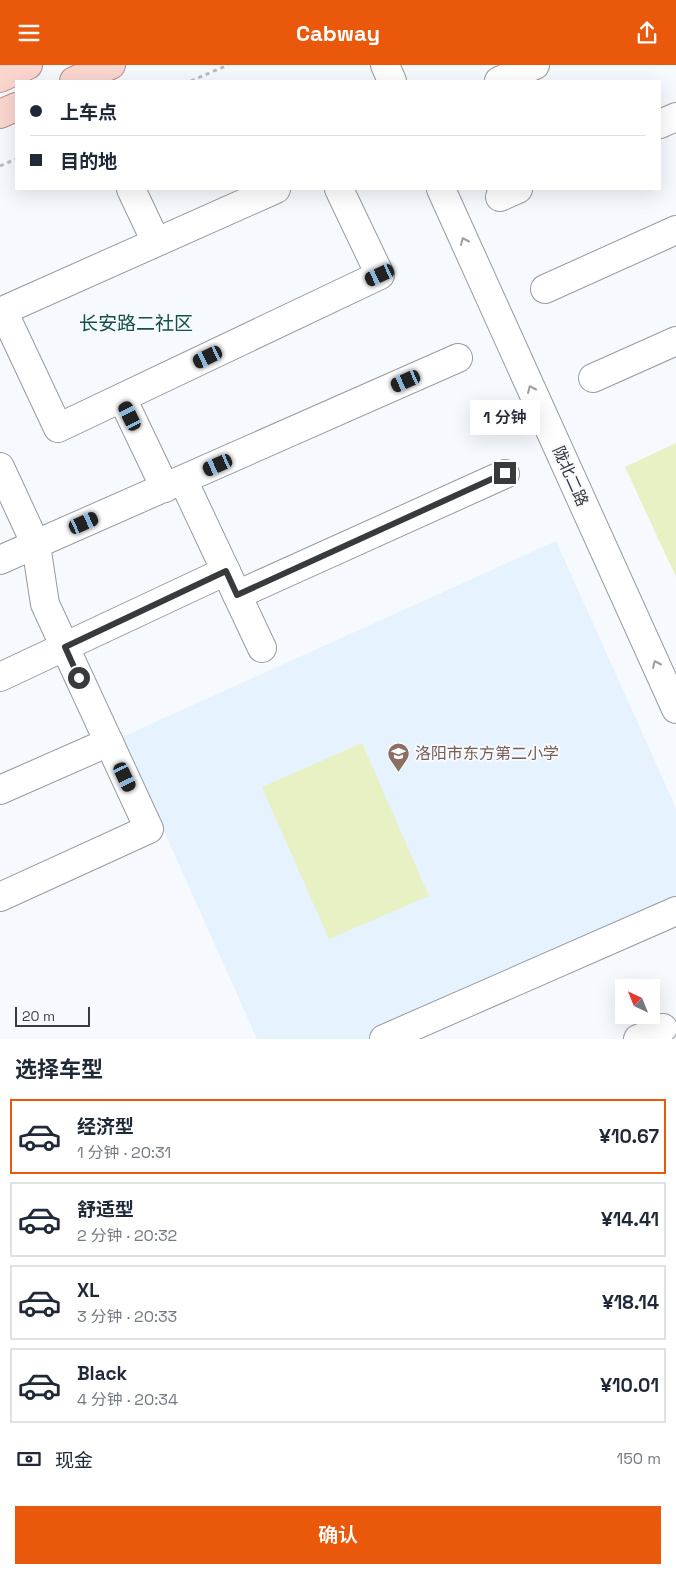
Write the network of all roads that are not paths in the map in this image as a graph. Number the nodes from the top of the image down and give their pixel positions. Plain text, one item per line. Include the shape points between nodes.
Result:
1 (28, 65) edge
2 (111, 65) edge
3 (385, 65) edge
4 (535, 65) edge
5 (0, 77) edge
6 (75, 77) edge
7 (392, 80) edge
8 (501, 80) edge
9 (15, 107) edge
10 (0, 114) edge
11 (676, 117) edge
12 (661, 124) edge
13 (131, 190) edge
14 (274, 190) edge
15 (339, 190) edge
16 (441, 190) edge
17 (676, 230) edge
18 (156, 242) junction
19 (545, 289) dead end
20 (1, 311) edge
21 (676, 341) edge
22 (458, 358) dead end
23 (593, 379) dead end
24 (122, 398) junction
25 (0, 467) edge
26 (505, 473) dead end
27 (174, 484) junction
28 (36, 545) junction
29 (0, 560) edge
30 (231, 583) junction
31 (65, 647) junction
32 (262, 648) dead end
33 (0, 677) edge
34 (676, 709) edge
35 (109, 741) junction
36 (0, 790) edge
37 (0, 897) edge
38 (676, 911) edge
39 (663, 1028) dead end
40 (384, 1039) edge
41 (638, 1039) edge

1 - 5 main road
2 - 6 main road
3 - 7 street
4 - 8 street
9 - 10 main road
11 - 12 street
13 - 18 street
14 - 18 street
15 - 24 street via 380,275
34 -> 16 street, 陇北二路
17 - 19 street
18 - 20 street
20 - 24 street via 58,428
21 - 23 street
22 - 27 street
24 - 27 street
25 - 28 street
26 - 30 street
27 - 28 street
27 - 30 street
28 - 29 street
28 - 31 street via 45,604
30 - 31 street
30 - 32 street
31 - 33 street
31 - 35 street
35 - 36 street
35 - 37 street via 149,829
38 - 40 street
39 - 41 street

